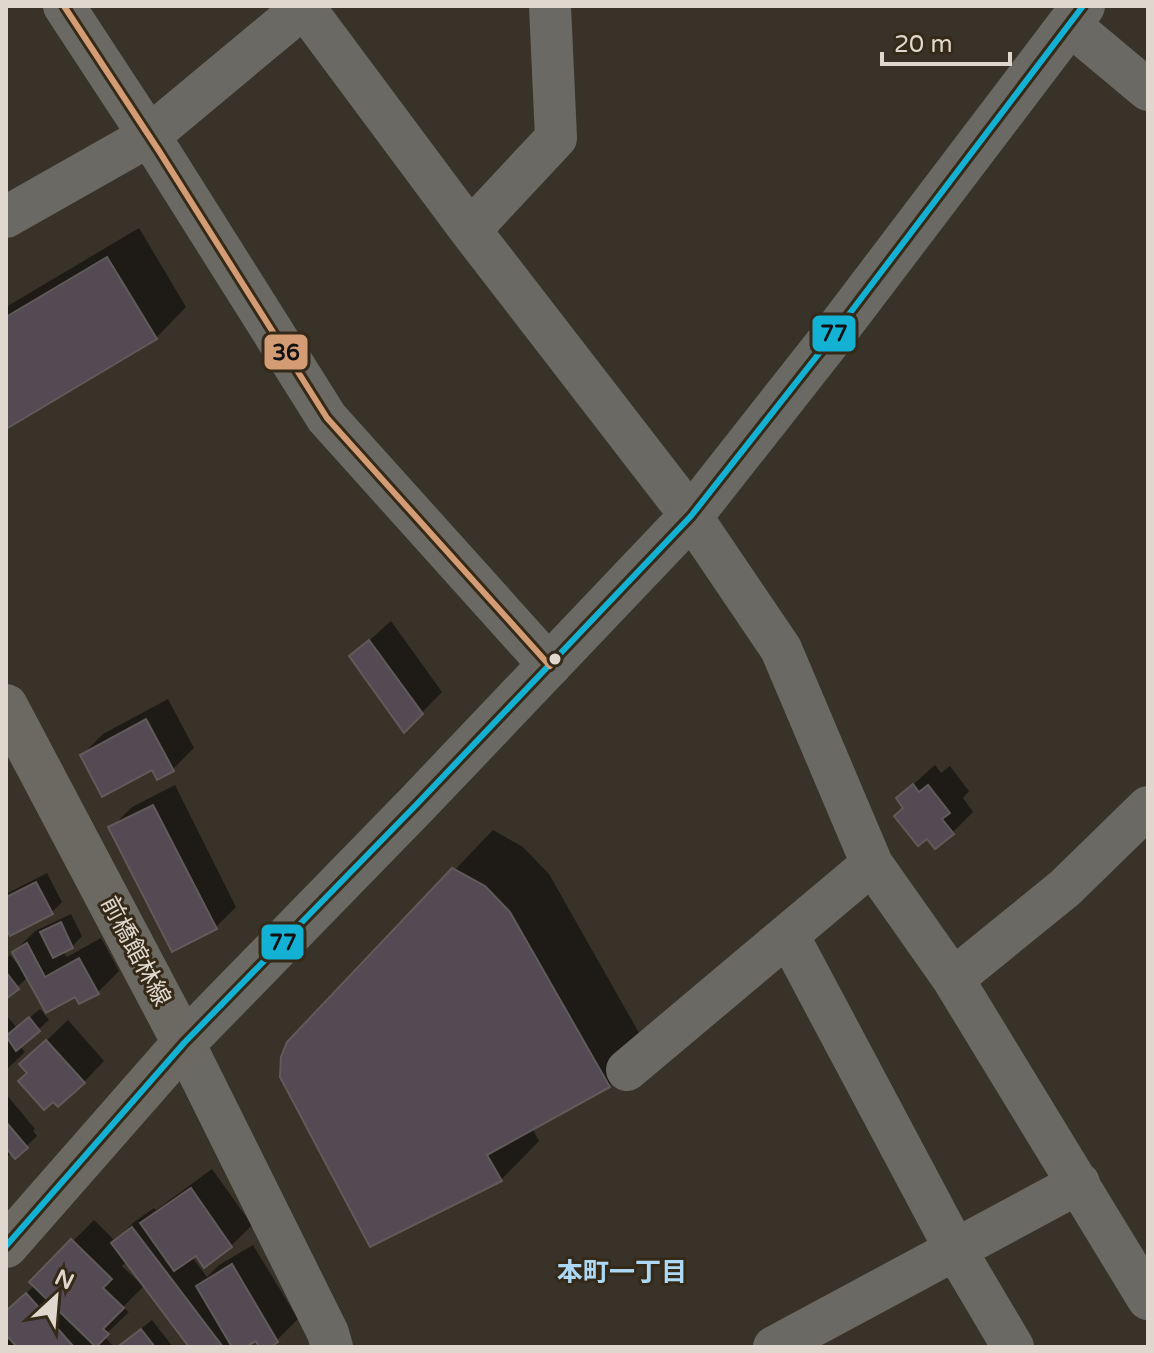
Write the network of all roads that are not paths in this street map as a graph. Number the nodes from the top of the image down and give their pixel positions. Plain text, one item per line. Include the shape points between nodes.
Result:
1 (64, 6) edge
2 (305, 6) edge
3 (550, 6) edge
4 (1076, 15) edge
5 (1148, 90) edge
6 (149, 136) junction
7 (6, 217) edge
8 (470, 230) junction
9 (691, 516) junction
10 (550, 666) junction
11 (6, 706) edge
12 (1148, 807) edge
13 (872, 864) junction
14 (788, 935) junction
15 (953, 979) junction
16 (184, 1043) junction
17 (627, 1070) dead end
18 (1079, 1183) junction
19 (6, 1246) edge
20 (955, 1249) junction
21 (1148, 1299) edge
22 (332, 1347) edge
23 (774, 1347) edge
24 (1013, 1347) edge

1 - 6 street
2 - 6 street
2 - 8 street
3 - 8 street via 556,138
4 - 5 street
4 - 9 street
6 - 7 street
6 - 10 street via 327,418
8 - 9 street
9 - 10 street
9 - 13 street via 781,649
10 - 16 street
11 - 16 main road, 前橋館林線
12 - 15 street via 1065,888
13 - 14 street
13 - 15 street
14 - 17 street
14 - 20 street
15 - 18 street
16 - 19 main road
16 - 22 street
18 - 20 street
18 - 21 street
20 - 23 street
20 - 24 street

